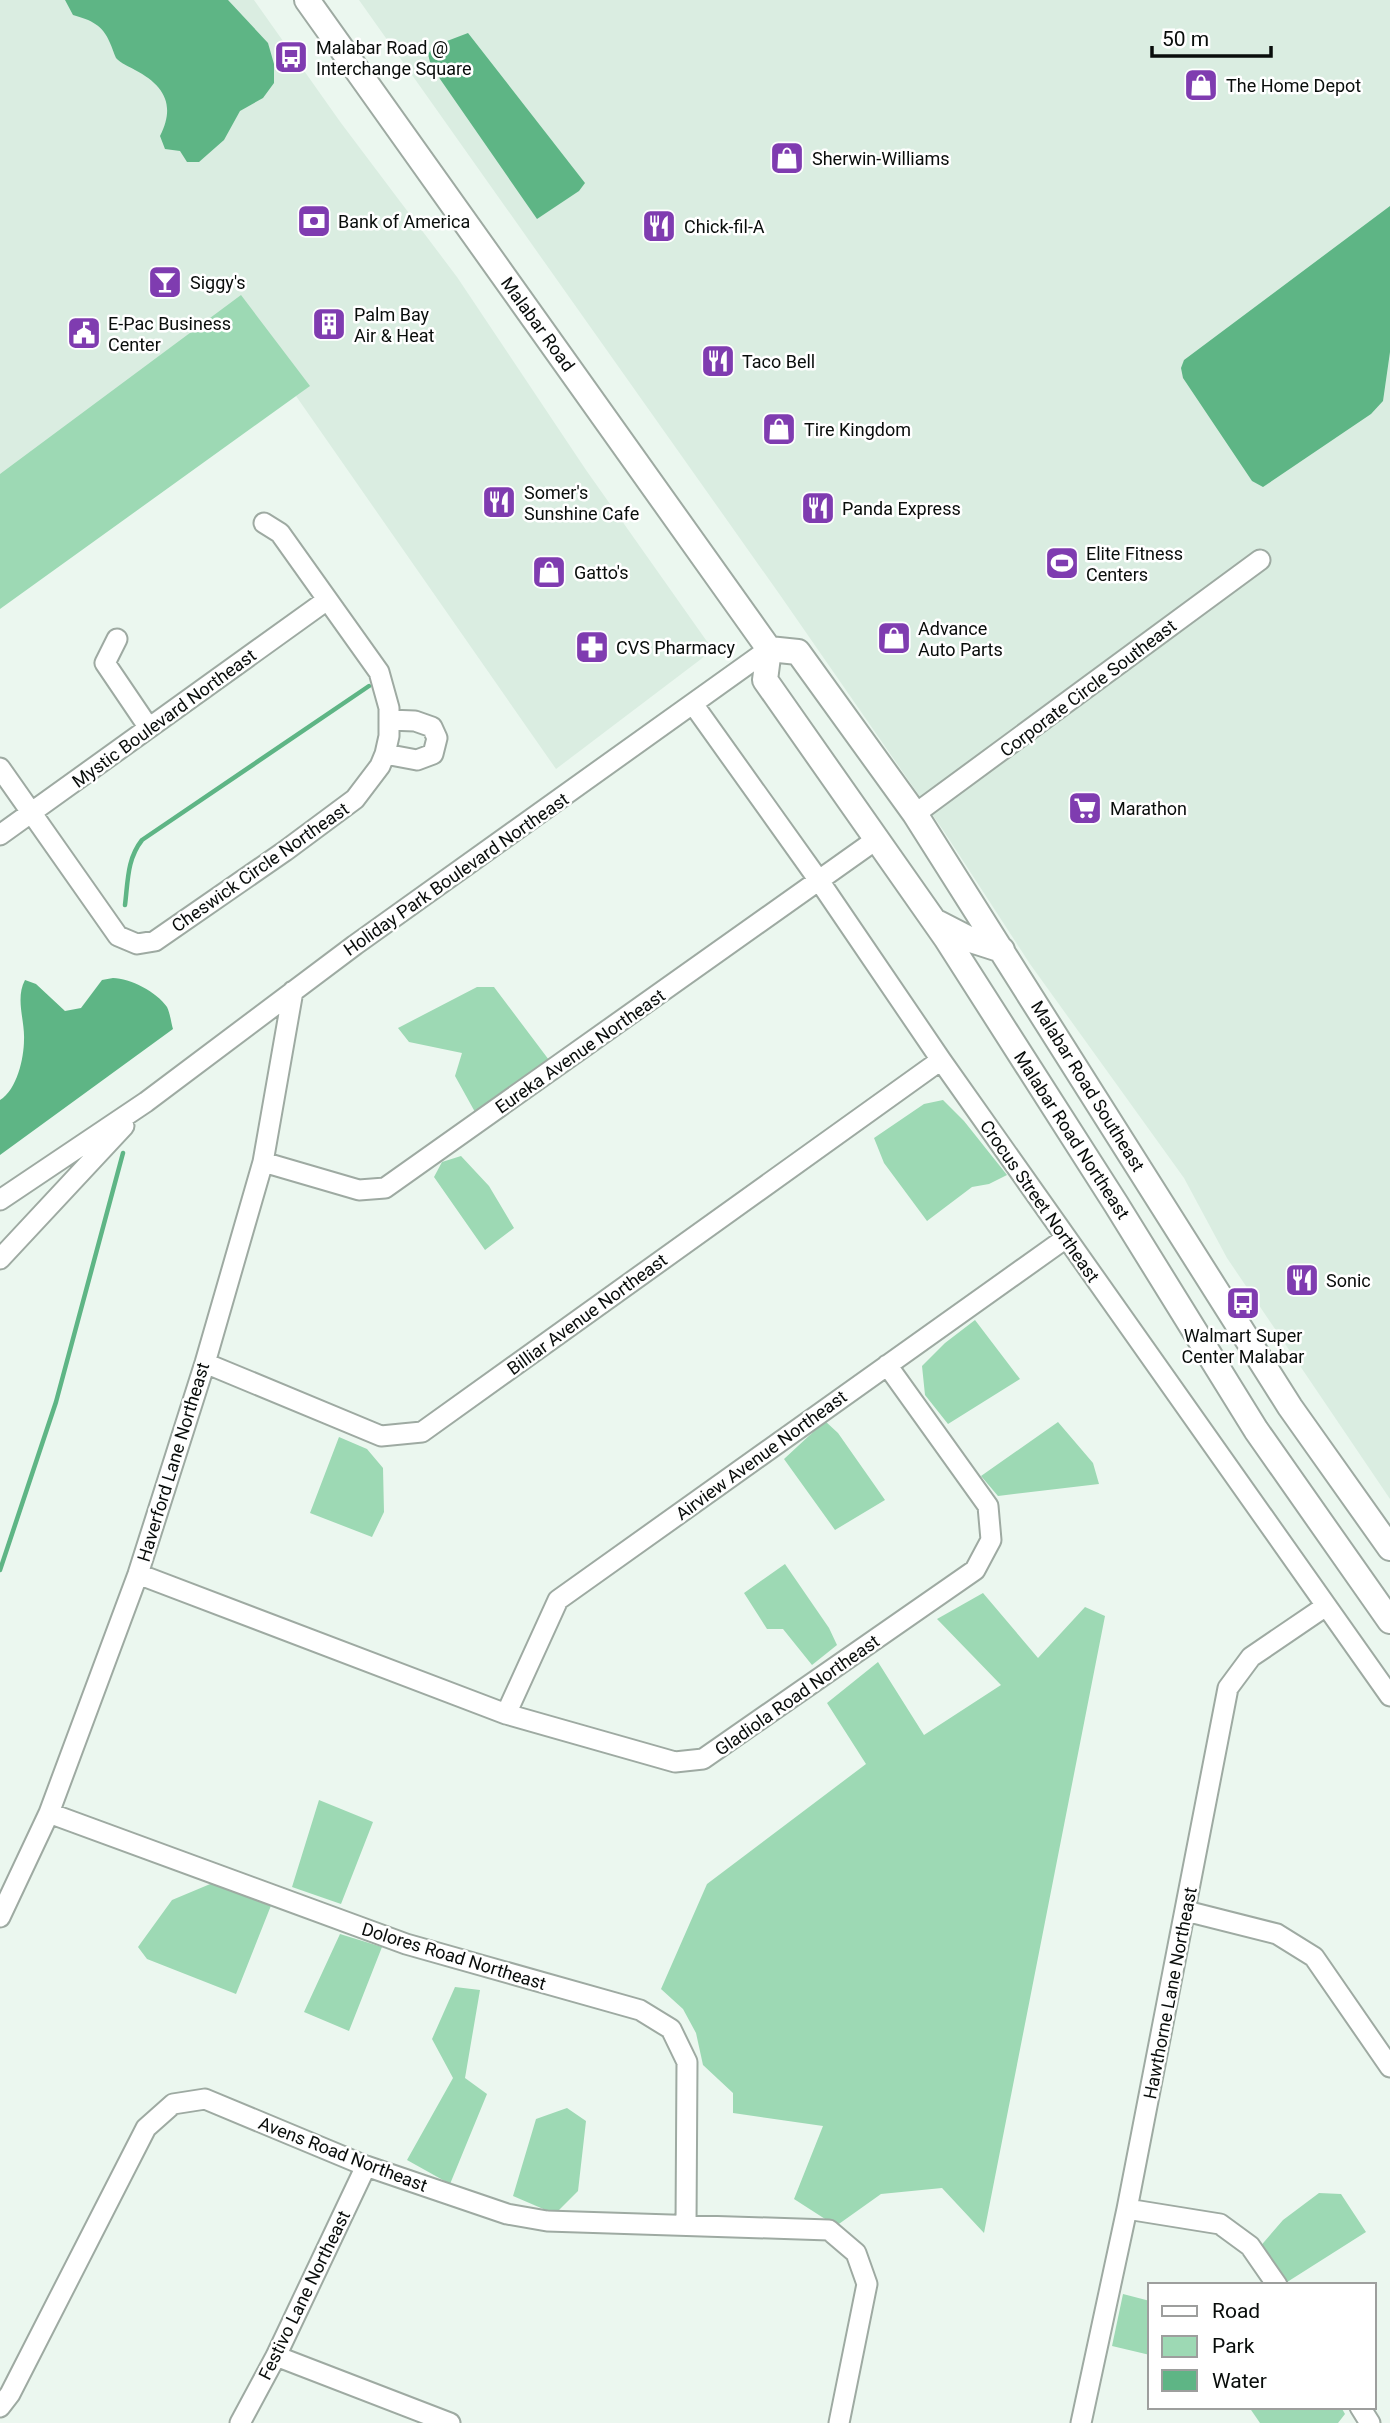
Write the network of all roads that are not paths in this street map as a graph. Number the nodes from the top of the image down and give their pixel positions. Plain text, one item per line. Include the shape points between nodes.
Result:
1 (307, 0) edge
2 (264, 523) dead end
3 (1260, 560) dead end
4 (327, 600) junction
5 (117, 639) dead end
6 (769, 649) junction
7 (693, 704) junction
8 (389, 720) junction
9 (149, 728) junction
10 (385, 754) junction
11 (0, 768) edge
12 (32, 812) junction
13 (915, 814) junction
14 (0, 835) edge
15 (877, 839) junction
16 (820, 882) junction
17 (934, 921) junction
18 (1002, 950) junction
19 (293, 991) junction
20 (941, 1060) junction
21 (146, 1102) junction
22 (263, 1162) junction
23 (0, 1200) edge
24 (1066, 1238) junction
25 (0, 1259) edge
26 (205, 1363) junction
27 (887, 1365) junction
28 (1390, 1548) edge
29 (138, 1574) junction
30 (1326, 1606) junction
31 (1390, 1621) edge
32 (1390, 1696) edge
33 (506, 1714) junction
34 (48, 1813) junction
35 (1186, 1910) junction
36 (0, 1917) edge
37 (1390, 2067) edge
38 (366, 2166) junction
39 (1127, 2209) junction
40 (686, 2225) junction
41 (1276, 2283) edge
42 (276, 2356) junction
43 (0, 2407) edge
44 (240, 2423) edge
45 (450, 2423) edge
46 (839, 2423) edge
47 (1081, 2423) edge

1 - 6 main road, Malabar Road
2 - 4 street, Cheswick Circle Northeast via 279,533
3 - 13 street, Corporate Circle Southeast
4 - 8 street, Cheswick Circle Northeast via 379,672
4 - 9 street, Mystic Boulevard Northeast
5 - 9 street via 105,663
6 - 7 street, Holiday Park Boulevard Northeast
6 - 13 main road, Malabar Road Southeast via 798,652
6 - 15 main road, Malabar Road Northeast via 765,680
7 - 16 street, Crocus Street Northeast
7 - 19 street, Holiday Park Boulevard Northeast
8 - 10 street, Cheswick Circle Northeast
8 - 10 street via 432,727 437,738 433,754 417,760
9 - 12 street, Mystic Boulevard Northeast
10 - 12 street, Cheswick Circle Northeast via 355,799 155,941 137,944 118,936
11 - 12 street, Cheswick Circle Northeast
12 - 14 street, Mystic Boulevard Northeast
13 - 18 main road, Malabar Road Southeast
15 - 16 street, Eureka Avenue Northeast
15 - 17 main road, Malabar Road Northeast
16 - 20 street, Crocus Street Northeast
16 - 22 street, Eureka Avenue Northeast via 385,1188 359,1190
17 - 18 main road
17 - 31 main road, Malabar Road Northeast via 1256,1430
18 - 28 main road, Malabar Road Southeast via 1290,1407
19 - 21 street, Holiday Park Boulevard Northeast
19 - 22 street, Haverford Lane Northeast
20 - 24 street, Crocus Street Northeast
20 - 26 street, Billiar Avenue Northeast via 422,1432 381,1436
21 - 23 street, Holiday Park Boulevard Northeast
21 - 25 street, Holiday Park Boulevard Northeast
22 - 26 street, Haverford Lane Northeast
24 - 27 street, Airview Avenue Northeast
24 - 30 street, Crocus Street Northeast
26 - 29 street, Haverford Lane Northeast
27 - 33 street, Airview Avenue Northeast via 558,1600
27 - 33 street, Gladiola Road Northeast via 988,1506 991,1540 975,1570 704,1759 675,1762
29 - 33 street, Gladiola Road Northeast
29 - 34 street, Haverford Lane Northeast
30 - 32 street, Crocus Street Northeast
30 - 35 street, Hawthorne Lane Northeast via 1251,1657 1228,1688
34 - 36 street, Haverford Lane Northeast
34 - 40 street, Dolores Road Northeast via 406,1944 640,2010 671,2029 687,2062
35 - 37 street via 1277,1934 1314,1957
35 - 39 street, Hawthorne Lane Northeast
38 - 40 street, Avens Road Northeast via 534,2219
38 - 42 street, Festivo Lane Northeast
38 - 43 street, Avens Road Northeast via 205,2099 173,2104 146,2128
39 - 41 street via 1220,2224 1250,2246
39 - 47 street, Hawthorne Lane Northeast
40 - 46 street, Avens Road Northeast via 829,2230 856,2253 866,2284
42 - 44 street, Festivo Lane Northeast
42 - 45 street

